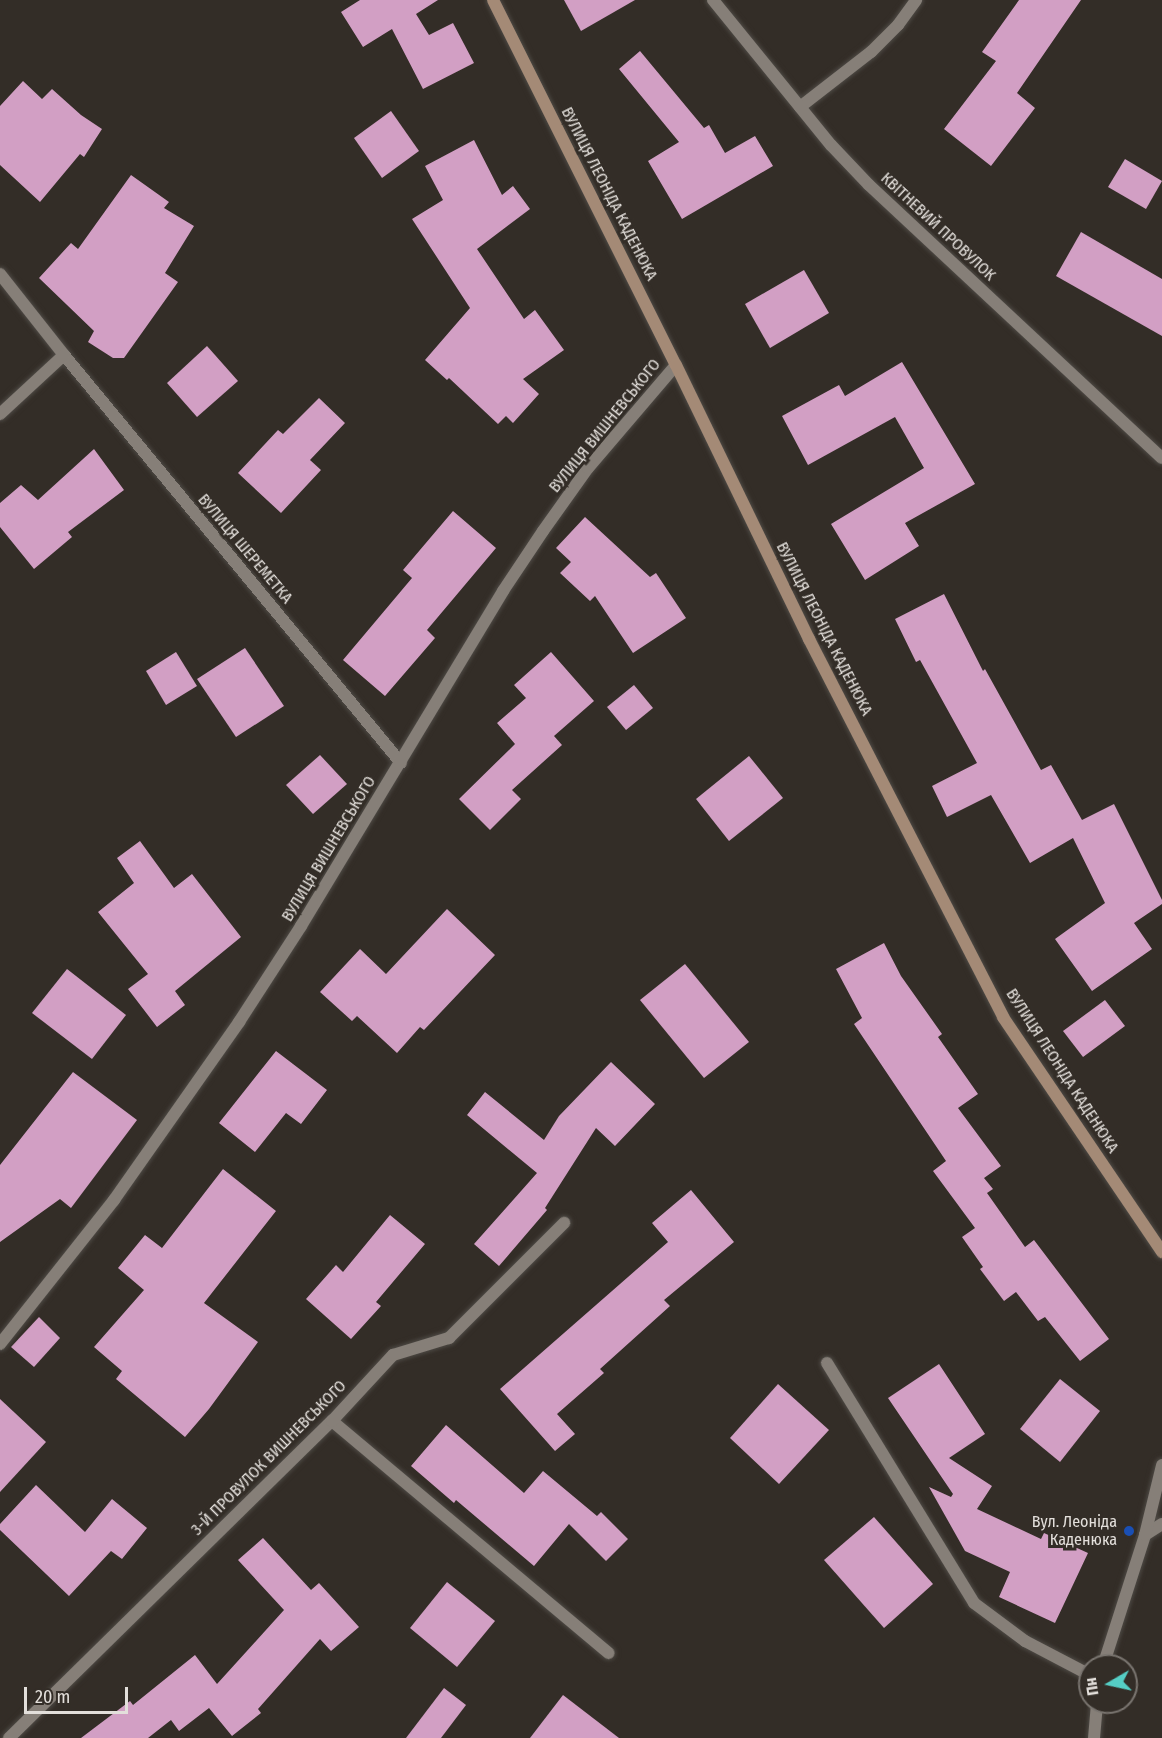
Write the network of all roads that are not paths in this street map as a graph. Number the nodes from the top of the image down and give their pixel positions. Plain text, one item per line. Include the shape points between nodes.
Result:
1 (493, 0) edge
2 (713, 0) edge
3 (916, 0) edge
4 (800, 107) junction
5 (0, 274) edge
6 (64, 355) junction
7 (676, 365) junction
8 (0, 414) edge
9 (1162, 458) edge
10 (401, 763) junction
11 (564, 1222) dead end
12 (1162, 1252) edge
13 (0, 1344) edge
14 (827, 1363) dead end
15 (332, 1421) junction
16 (1162, 1465) edge
17 (1162, 1524) edge
18 (1145, 1535) junction
19 (608, 1653) dead end
20 (1107, 1654) edge
21 (1078, 1669) edge
22 (1096, 1714) edge
23 (9, 1738) edge
24 (1094, 1738) edge

1 - 7 street, ВУЛИЦЯ ЛЕОНІДА КАДЕНЮКА
2 - 4 street, КВІТНЕВИЙ ПРОВУЛОК
3 - 4 street via 871,52
4 - 9 street, КВІТНЕВИЙ ПРОВУЛОК via 869,185
5 - 6 street, ВУЛИЦЯ ШЕРЕМЕТКА
6 - 8 street
6 - 10 street, ВУЛИЦЯ ШЕРЕМЕТКА
7 - 10 street, ВУЛИЦЯ ВИШНЕВСЬКОГО via 588,468 543,531
7 - 12 street, ВУЛИЦЯ ЛЕОНІДА КАДЕНЮКА via 809,639 1003,1017
10 - 13 street, ВУЛИЦЯ ВИШНЕВСЬКОГО via 239,1022 114,1200
11 - 15 street, 3-Й ПРОВУЛОК ВИШНЕВСЬКОГО via 449,1338 393,1355
14 - 21 street via 974,1603 1026,1641
15 - 19 street
15 - 23 street, 3-Й ПРОВУЛОК ВИШНЕВСЬКОГО
16 - 18 street
17 - 18 street
18 - 20 street
22 - 24 street

